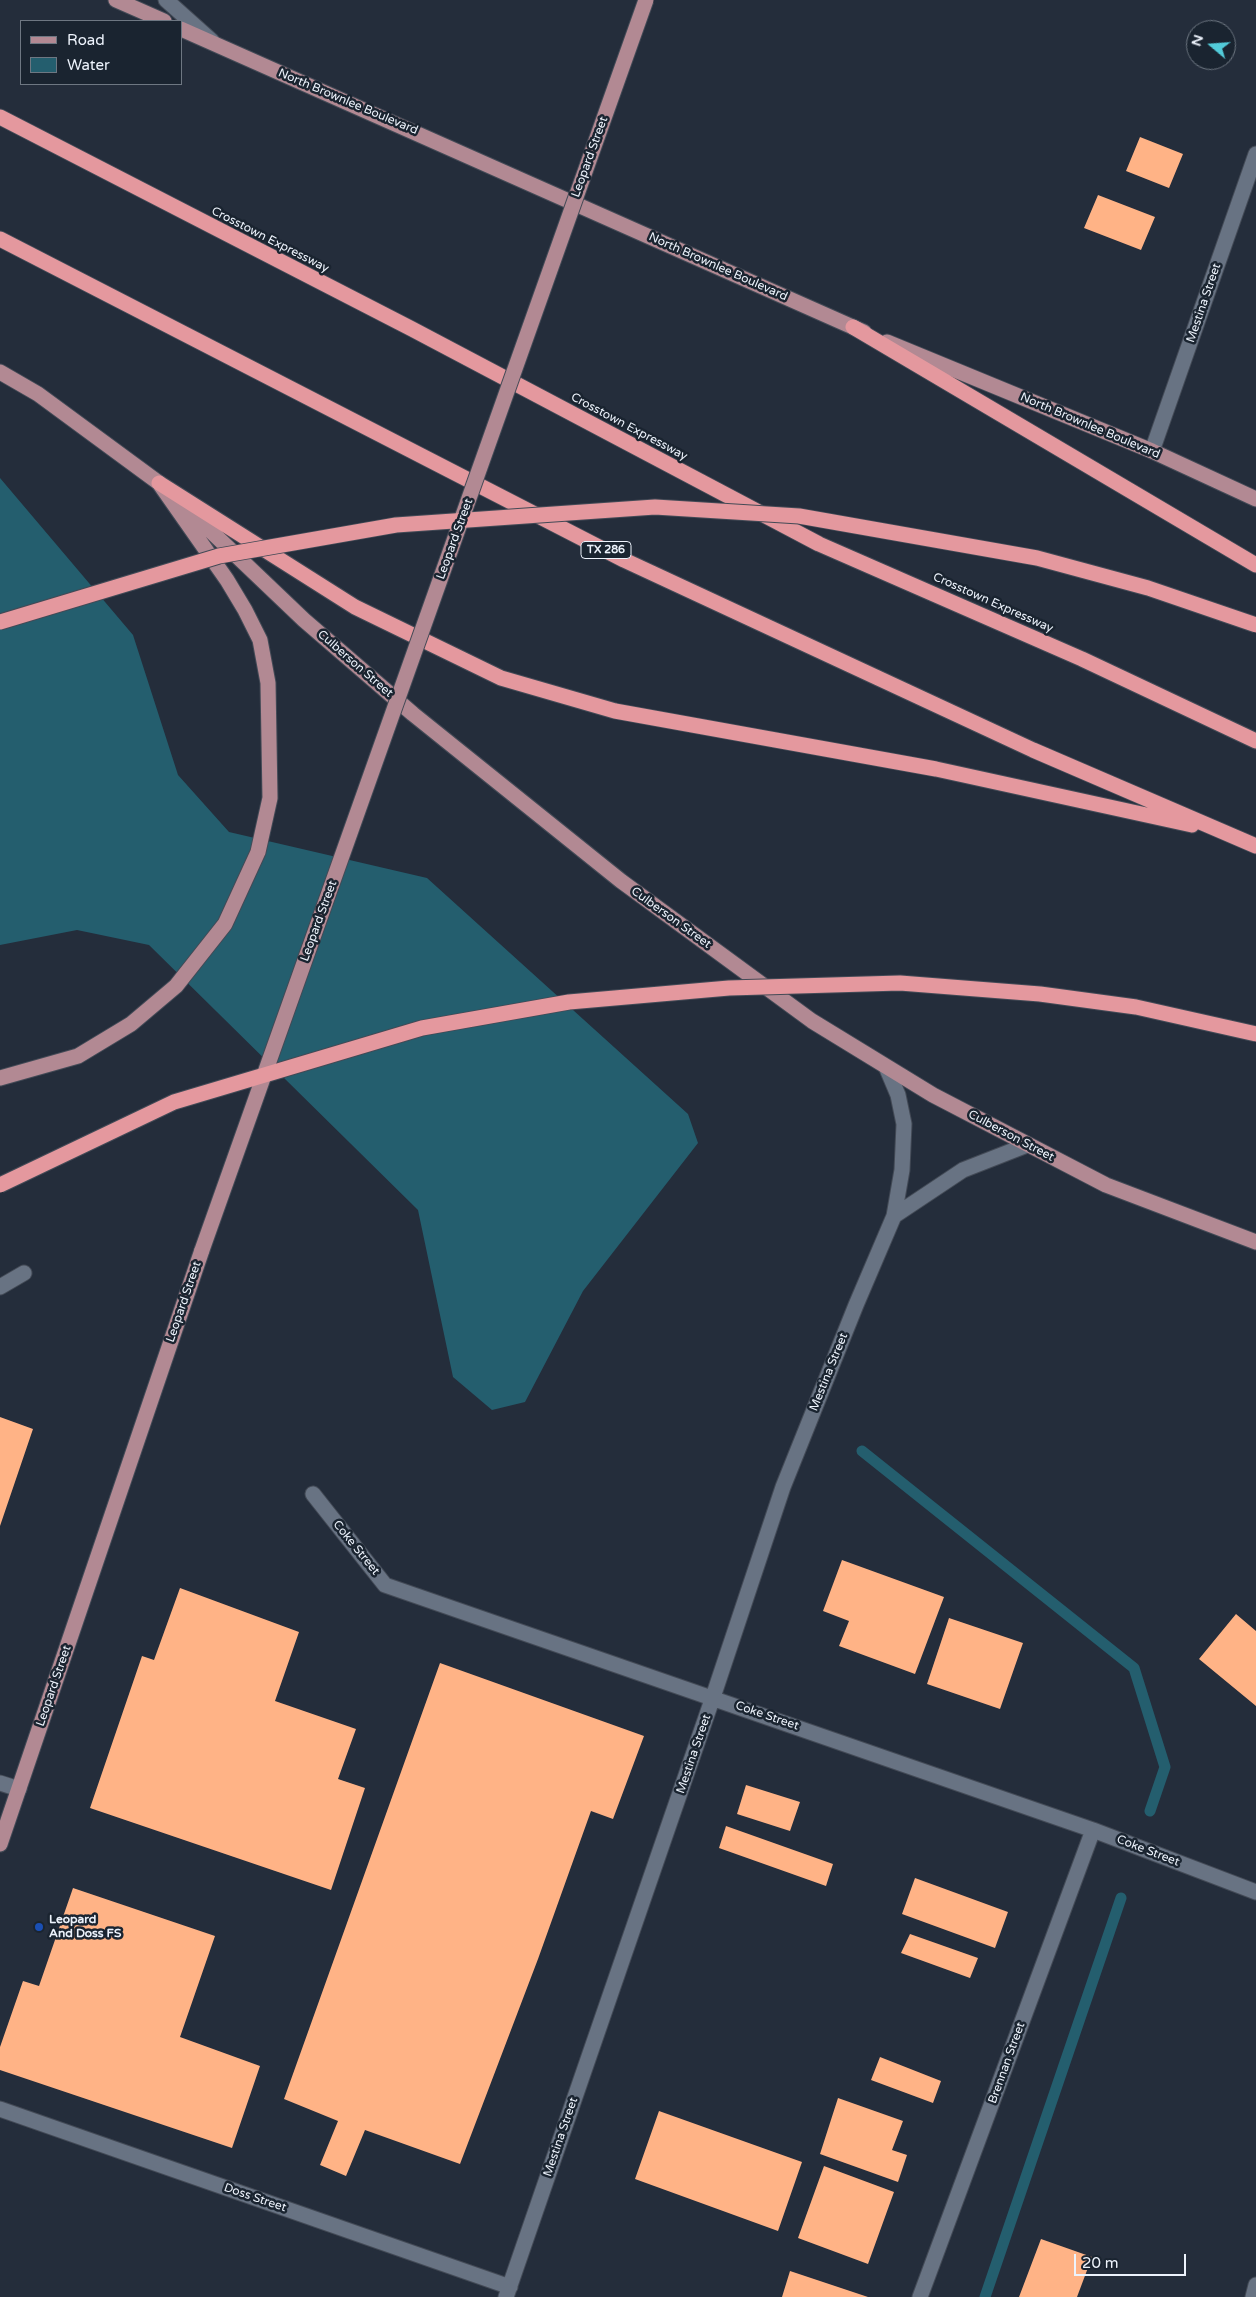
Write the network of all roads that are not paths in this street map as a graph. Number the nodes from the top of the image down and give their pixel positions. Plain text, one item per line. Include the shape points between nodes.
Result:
1 (116, 0) edge
2 (166, 0) edge
3 (646, 0) edge
4 (162, 20) edge
5 (182, 29) edge
6 (214, 44) junction
7 (0, 117) edge
8 (1256, 154) edge
9 (0, 238) edge
10 (853, 327) junction
11 (0, 372) edge
12 (1152, 451) junction
13 (159, 483) junction
14 (1256, 499) edge
15 (1256, 565) edge
16 (0, 622) edge
17 (1256, 625) edge
18 (1256, 741) edge
19 (1226, 832) junction
20 (1256, 846) edge
21 (1256, 1034) edge
22 (887, 1069) junction
23 (0, 1078) edge
24 (1027, 1145) junction
25 (0, 1185) edge
26 (894, 1216) junction
27 (1256, 1242) edge
28 (24, 1273) dead end
29 (0, 1287) edge
30 (312, 1494) dead end
31 (713, 1697) junction
32 (0, 1783) edge
33 (18, 1789) junction
34 (1093, 1830) junction
35 (0, 1844) edge
36 (1256, 1892) edge
37 (0, 2109) edge
38 (1256, 2285) edge
39 (508, 2292) edge
40 (920, 2297) edge
41 (1253, 2297) edge

1 - 4 main road
2 - 6 street
3 - 33 main road, Leopard Street, bridge via 202,1250
5 - 6 main road, North Brownlee Boulevard
6 - 10 main road, North Brownlee Boulevard
7 - 18 highway, Crosstown Expressway via 818,544 1082,659
8 - 12 street, Mestina Street
9 - 19 highway, TX 286 via 624,560 1024,746
10 - 12 main road, North Brownlee Boulevard
10 - 15 highway
11 - 13 main road via 38,394
12 - 14 main road, North Brownlee Boulevard
13 - 19 highway via 355,607 501,678 615,711 936,769
13 - 22 main road, Culberson Street via 304,620 421,720 621,881 812,1021
13 - 23 main road via 236,595 260,640 268,683 270,798 258,852 225,924 176,986 131,1024 78,1056
16 - 17 highway, bridge via 219,556 396,524 656,507 799,516 1037,558 1148,588
19 - 20 highway, TX 286
21 - 25 highway, bridge via 1136,1007 1040,994 900,983 729,988 569,1002 422,1028 174,1102
22 - 24 main road, Culberson Street
22 - 26 street, Mestina Street via 898,1095 904,1124 902,1170
24 - 26 street via 963,1170
24 - 27 main road, Culberson Street via 1106,1185
26 - 31 street, Mestina Street via 783,1487
28 - 29 street
30 - 31 street, Coke Street via 385,1585
31 - 34 street, Coke Street
31 - 39 street, Mestina Street
32 - 33 street
33 - 35 main road, Leopard Street
34 - 36 street, Coke Street
34 - 40 street, Brennan Street
37 - 39 street, Doss Street
38 - 41 street

